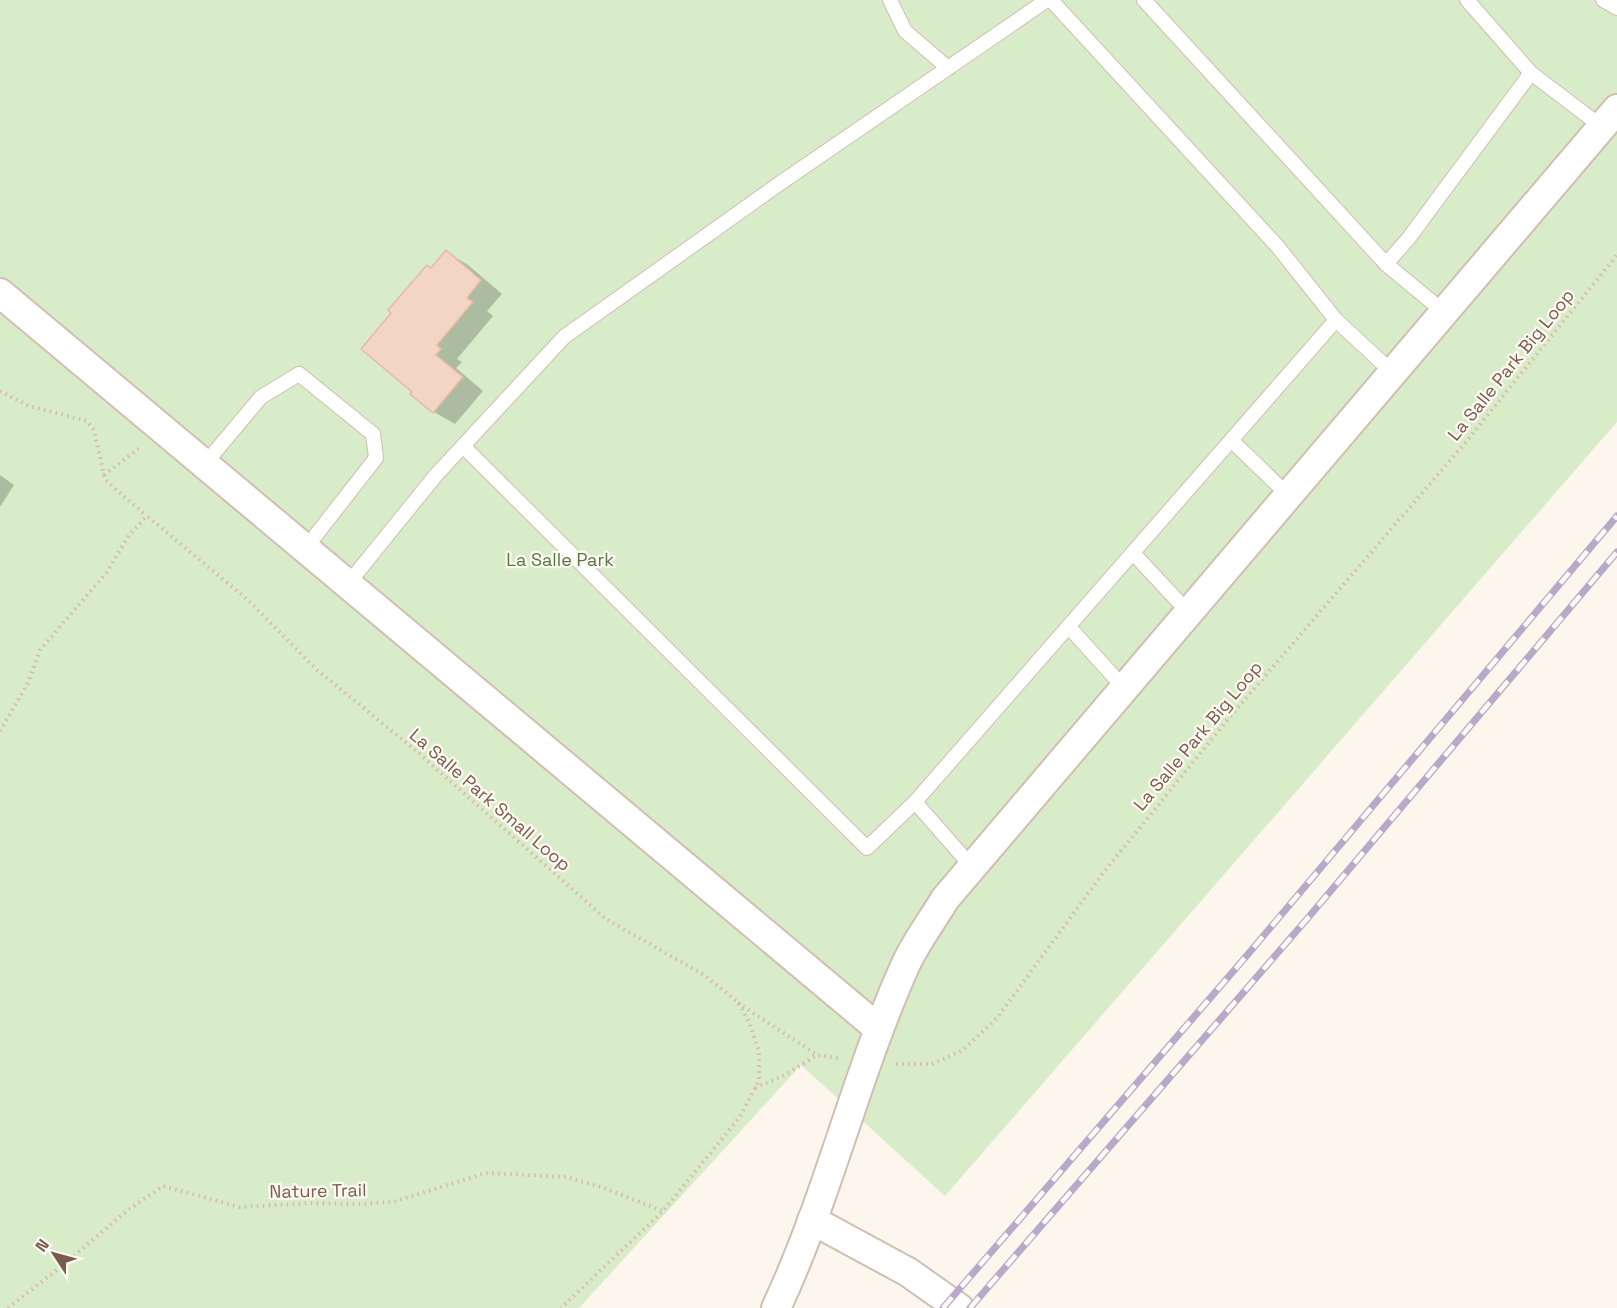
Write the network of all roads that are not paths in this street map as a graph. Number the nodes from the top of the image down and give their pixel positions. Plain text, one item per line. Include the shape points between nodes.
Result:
1 (890, 0) edge
2 (1049, 0) edge
3 (1144, 0) edge
4 (1467, 0) edge
5 (1603, 0) edge
6 (1617, 8) edge
7 (948, 68) junction
8 (1531, 73) junction
9 (1609, 118) edge
10 (1386, 264) junction
11 (0, 293) edge
12 (1444, 312) junction
13 (1336, 320) junction
14 (1392, 372) junction
15 (1232, 441) junction
16 (463, 446) junction
17 (204, 465) junction
18 (1288, 495) junction
19 (305, 549) junction
20 (1133, 553) junction
21 (347, 585) junction
22 (1188, 612) junction
23 (1069, 627) junction
24 (1124, 688) junction
25 (915, 802) junction
26 (972, 867) junction
27 (879, 1029) junction
28 (812, 1220) junction
29 (776, 1308) edge
30 (959, 1308) edge

1 - 7 lane via 905,31
2 - 7 lane
2 - 13 lane via 1278,247
3 - 10 lane
4 - 8 lane
5 - 6 lane
7 - 16 lane via 564,337
8 - 9 lane
8 - 10 lane
9 - 12 street
10 - 12 lane
11 - 17 street
12 - 14 street
13 - 14 lane
13 - 15 lane
14 - 18 street
15 - 18 lane
15 - 20 lane
16 - 21 lane
16 - 25 lane via 867,848
17 - 19 street
17 - 19 lane via 261,397 299,374 374,434 376,458
18 - 22 street
19 - 21 street
20 - 22 lane
20 - 23 lane
21 - 27 street
22 - 24 street
23 - 24 lane
23 - 25 lane
24 - 26 street
25 - 26 lane
26 - 27 street via 945,899 906,964
27 - 28 street
28 - 29 street
28 - 30 street via 908,1272

